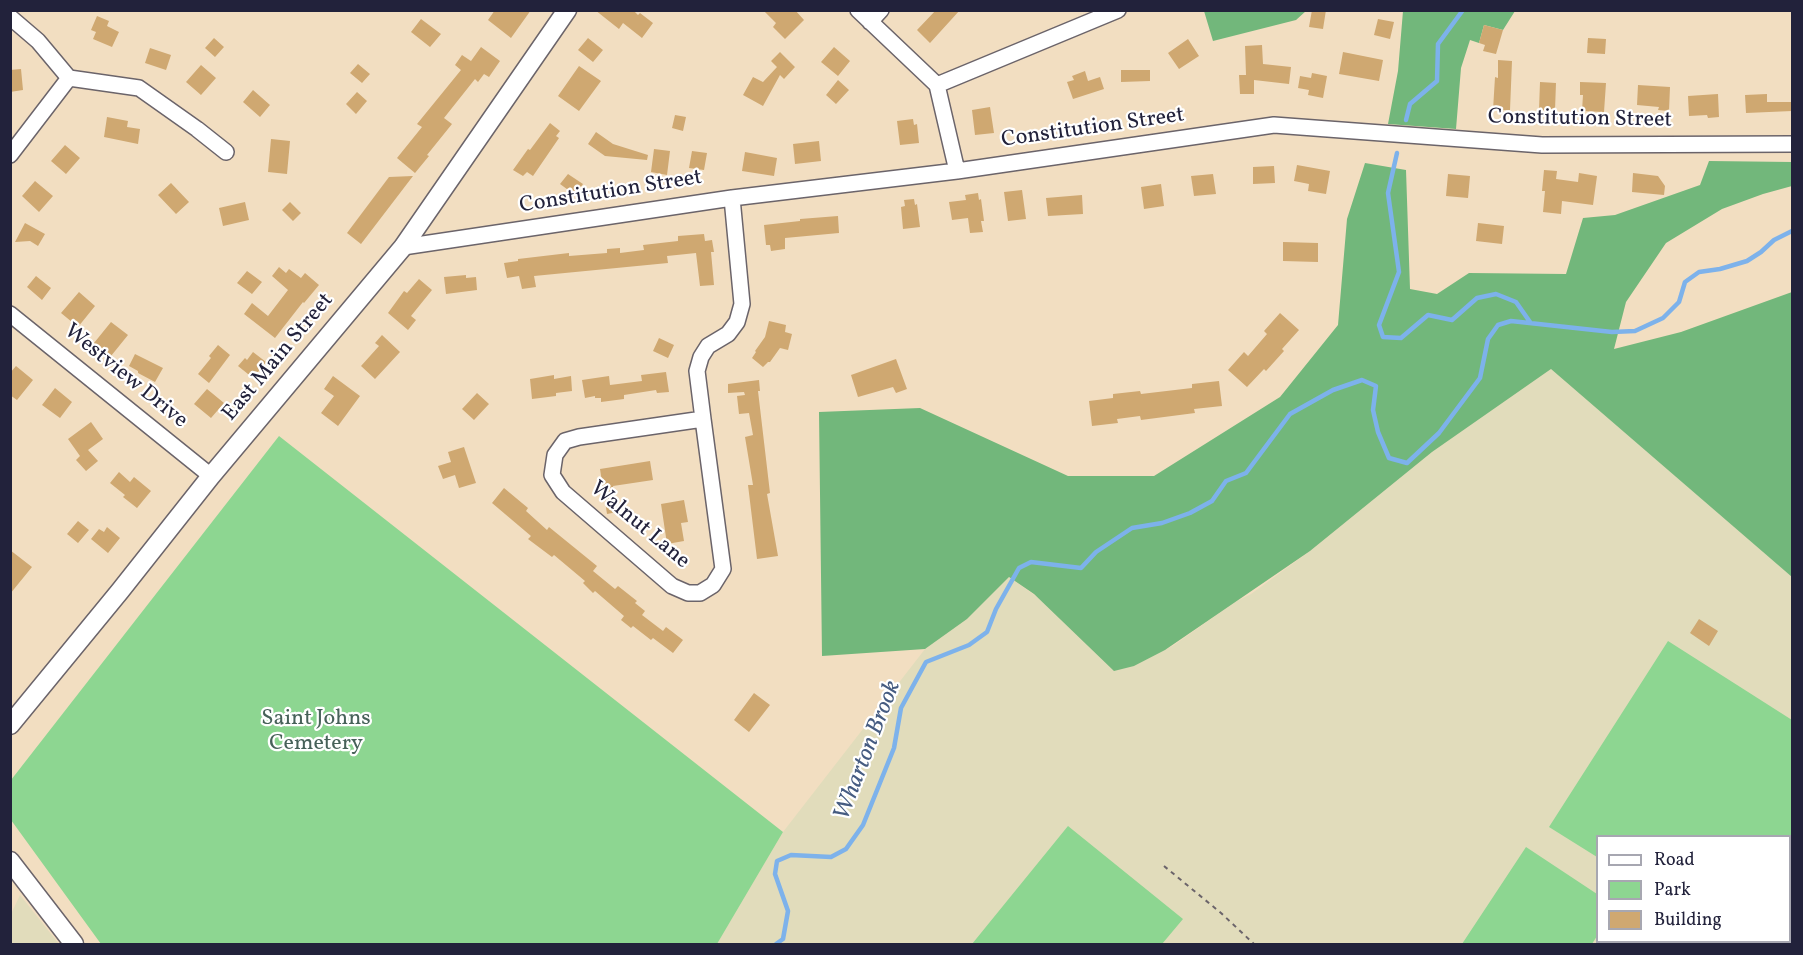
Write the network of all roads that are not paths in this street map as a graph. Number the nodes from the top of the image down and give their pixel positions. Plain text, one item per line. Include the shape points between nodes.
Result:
1 (567, 10) edge
2 (858, 10) edge
3 (881, 10) edge
4 (1118, 10) edge
5 (10, 17) edge
6 (870, 22) junction
7 (69, 78) junction
8 (937, 85) junction
9 (1792, 144) edge
10 (226, 153) dead end
11 (10, 154) edge
12 (957, 171) junction
13 (732, 198) junction
14 (403, 247) junction
15 (10, 314) edge
16 (703, 419) junction
17 (211, 476) junction
18 (10, 725) edge
19 (10, 861) edge
20 (74, 945) edge

1 - 14 main road, East Main Street
2 - 6 street
3 - 6 street
4 - 8 street
5 - 7 street via 38,41
6 - 8 street
7 - 10 street via 139,88
7 - 11 street
8 - 12 street
9 - 12 street, Constitution Street via 1542,145 1274,125
12 - 13 street, Constitution Street
13 - 14 street, Constitution Street
13 - 16 street, Walnut Lane via 742,304 737,322 728,334 708,346 701,357 698,371
14 - 17 main road, East Main Street
15 - 17 street, Westview Drive
16 - 16 street, Walnut Lane via 723,570 714,585 700,593 688,593 672,586 562,492 552,475 555,455 565,441
17 - 18 main road, East Main Street
19 - 20 main road

